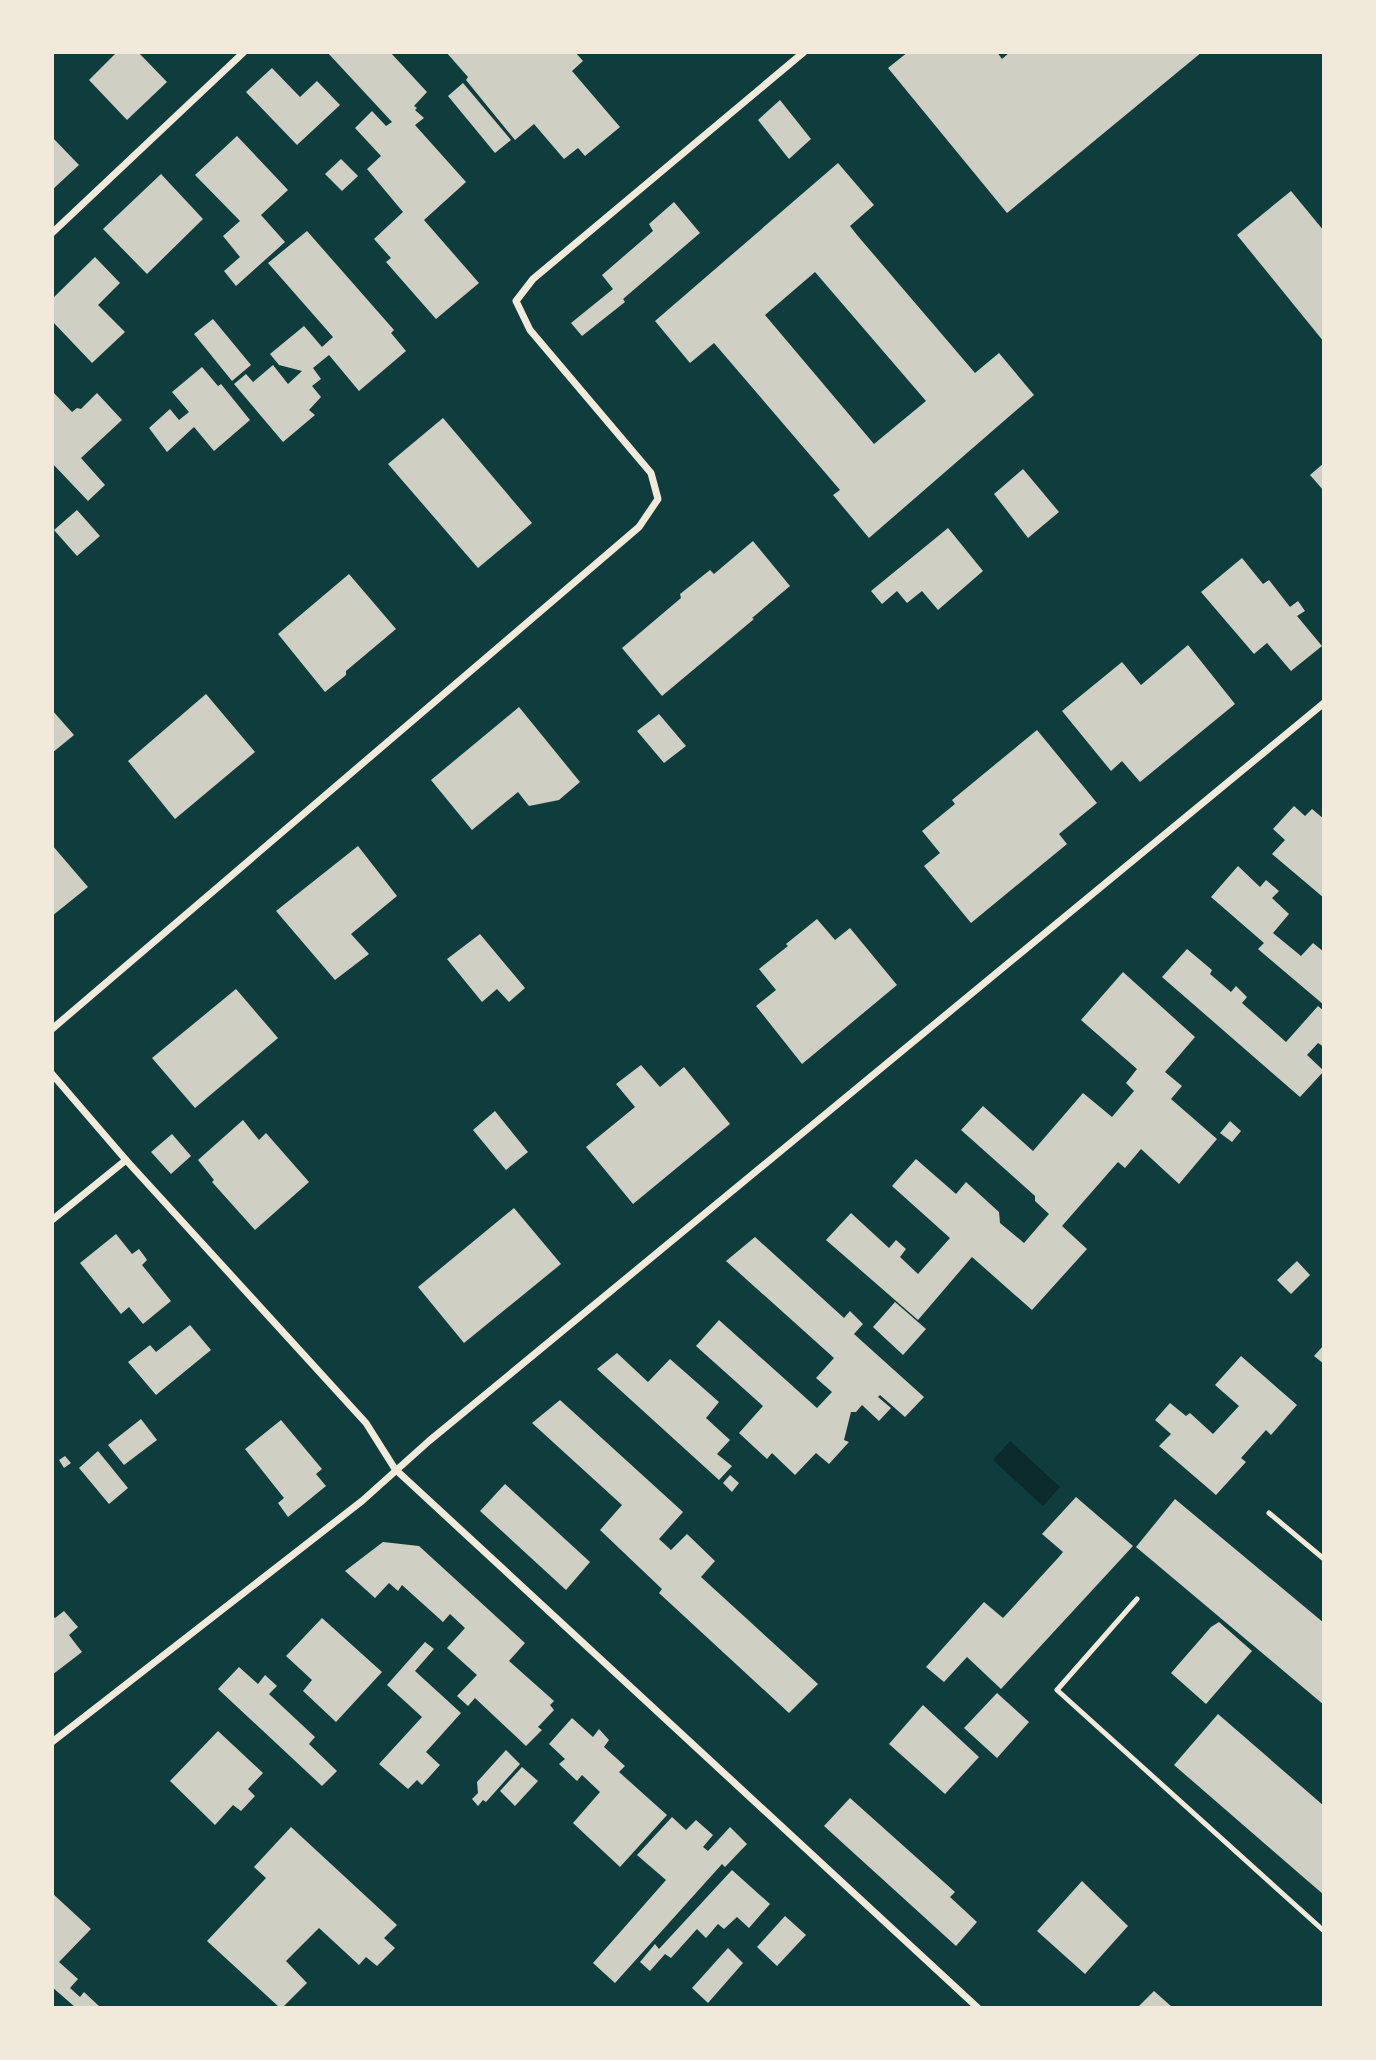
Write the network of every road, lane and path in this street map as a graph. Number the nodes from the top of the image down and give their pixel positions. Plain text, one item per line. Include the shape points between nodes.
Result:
1 (244, 52) edge
2 (804, 52) edge
3 (52, 233) edge
4 (1324, 703) edge
5 (52, 1029) edge
6 (52, 1074) edge
7 (126, 1160) junction
8 (52, 1220) edge
9 (395, 1469) junction
10 (1269, 1513) dead end
11 (1324, 1559) edge
12 (1137, 1599) dead end
13 (52, 1742) edge
14 (1324, 1931) edge
15 (978, 2007) edge

1 - 3 street
2 - 5 street via 533,279 516,301 530,330 651,473 658,499 639,527
4 - 9 street
6 - 7 street
7 - 8 street
7 - 9 street via 366,1423
9 - 13 street via 362,1501
9 - 15 street
10 - 11 lane
12 - 14 lane via 1057,1690

